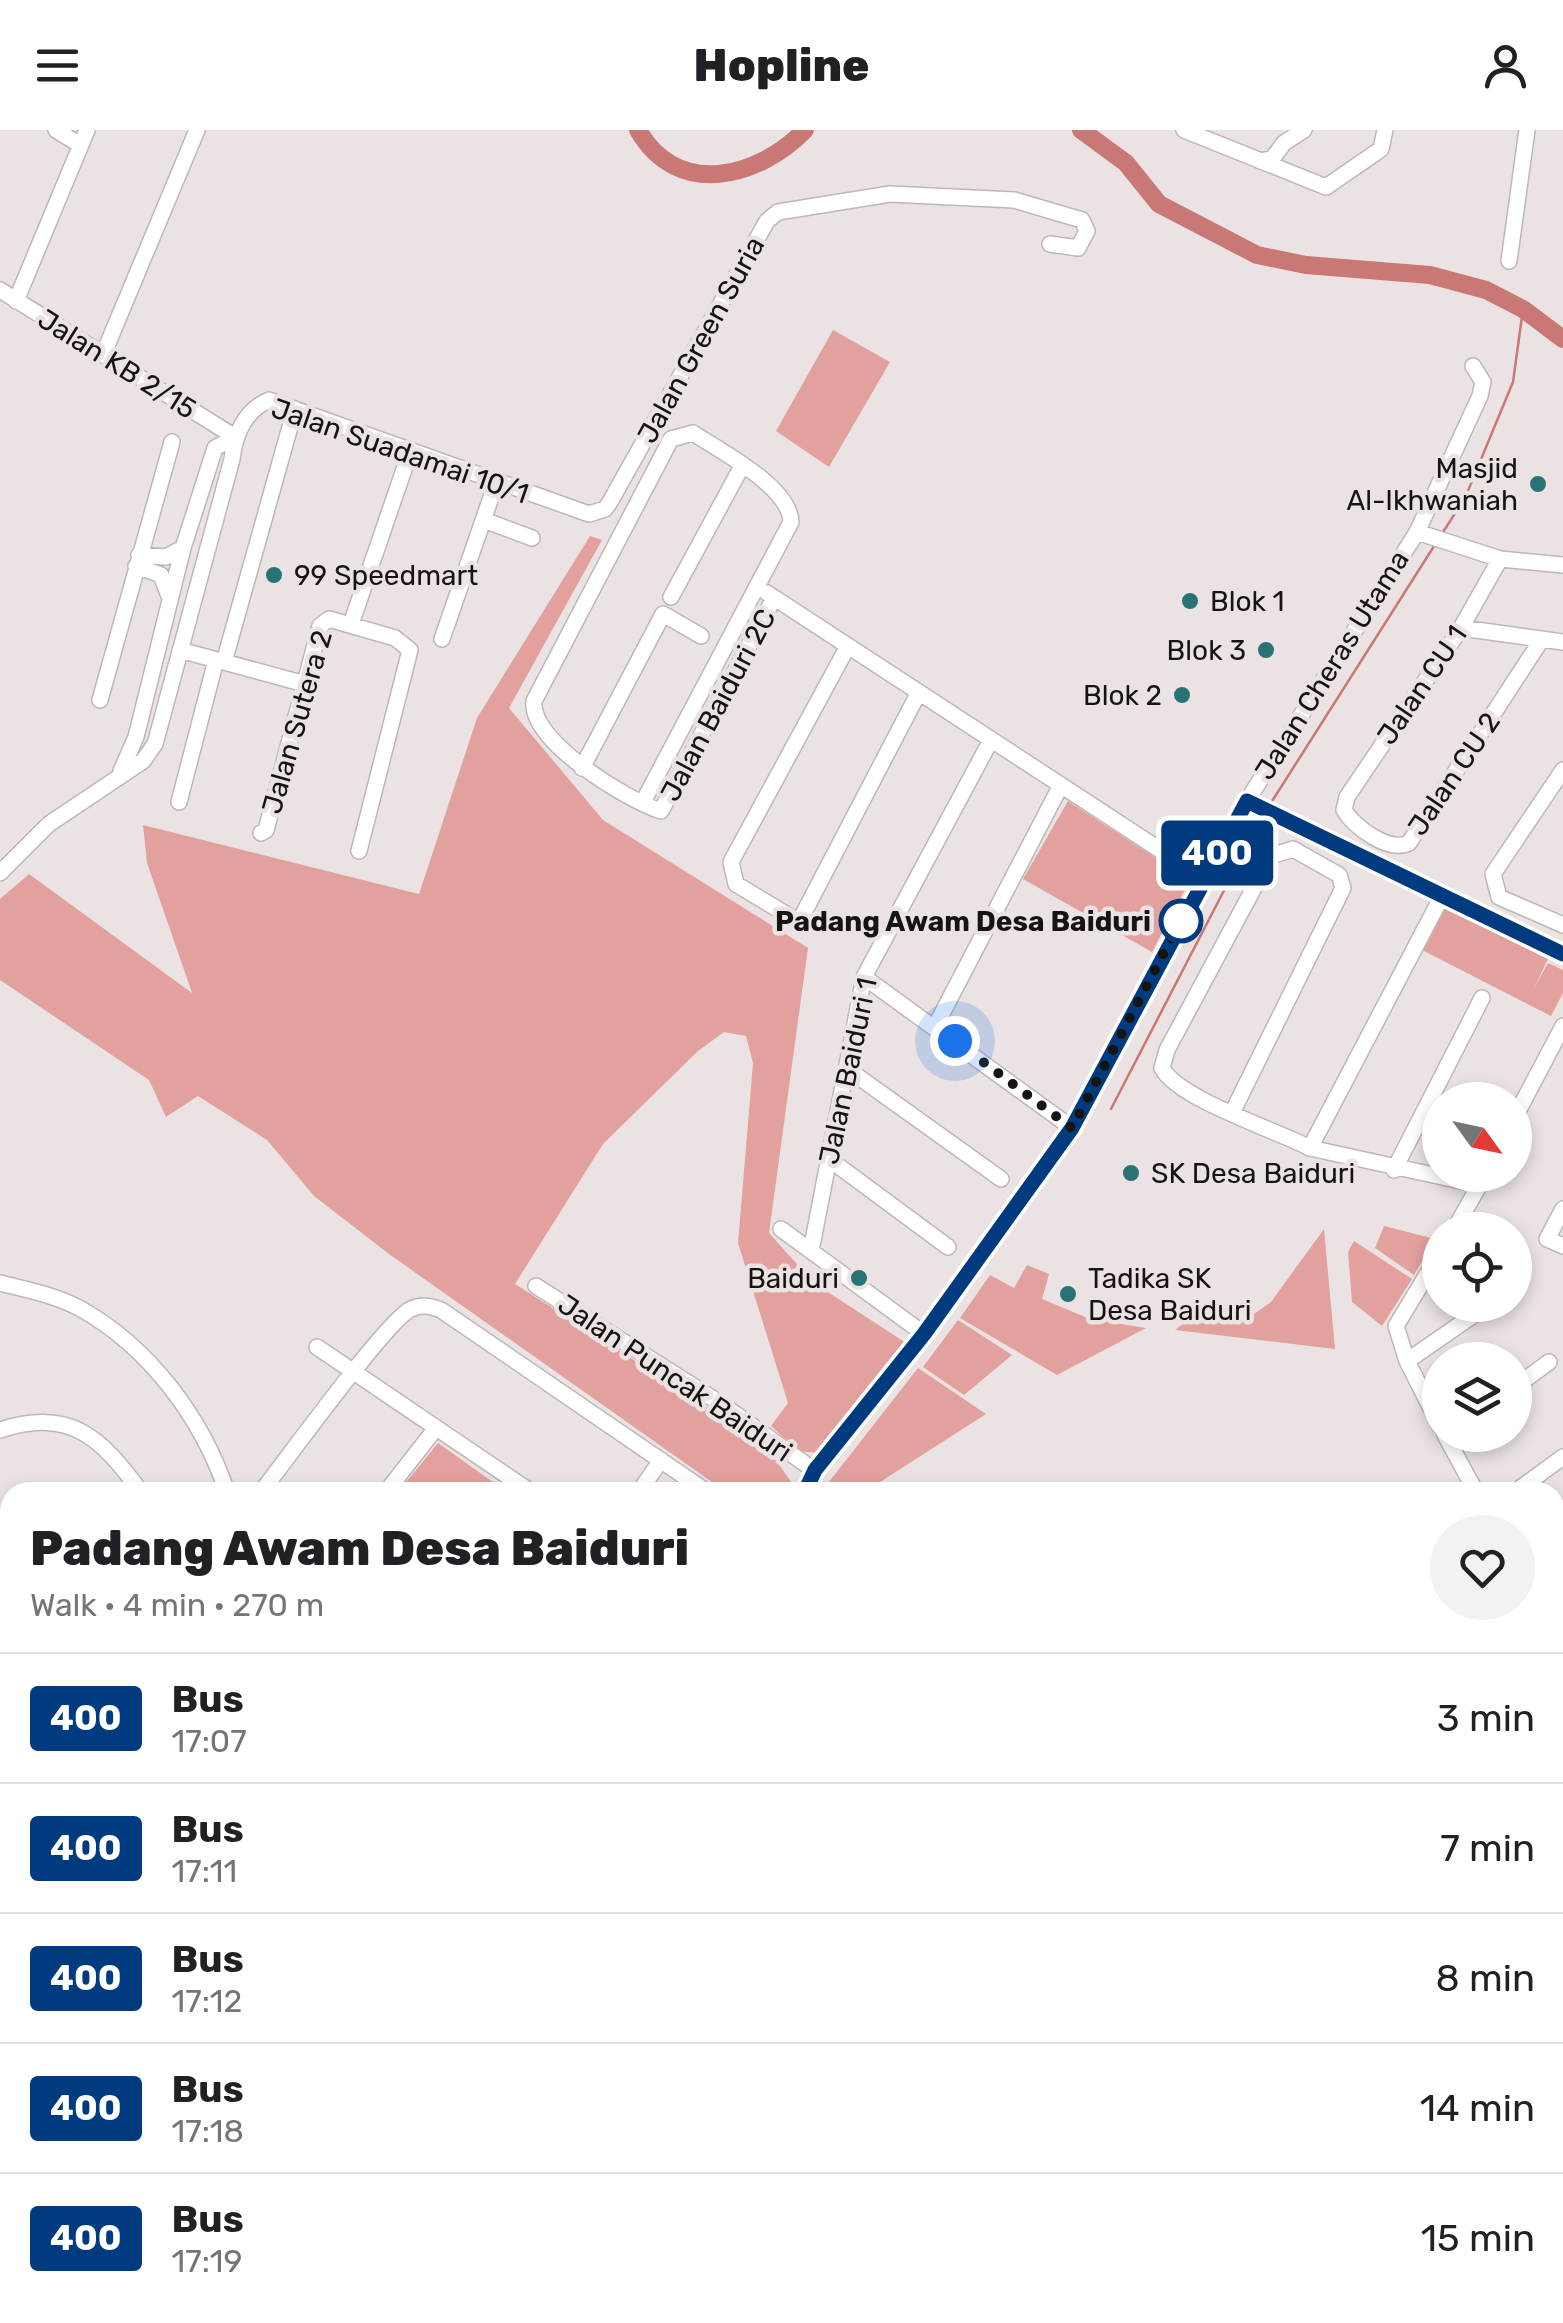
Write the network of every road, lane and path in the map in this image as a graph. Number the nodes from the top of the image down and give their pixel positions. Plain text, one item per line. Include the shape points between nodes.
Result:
1 (56, 130) edge
2 (197, 130) edge
3 (1184, 130) edge
4 (1304, 130) edge
5 (1385, 130) edge
6 (1527, 130) edge
7 (1209, 135) edge
8 (84, 137) edge
9 (1260, 161) junction
10 (1050, 244) dead end
11 (1509, 261) dead end
12 (0, 290) edge
13 (16, 300) junction
14 (102, 355) junction
15 (1473, 366) dead end
16 (295, 409) junction
17 (234, 437) junction
18 (172, 442) dead end
19 (408, 458) junction
20 (742, 466) junction
21 (494, 488) junction
22 (581, 513) joint
23 (484, 520) junction
24 (1417, 532) junction
25 (532, 538) dead end
26 (183, 548) junction
27 (1500, 558) junction
28 (137, 560) junction
29 (1563, 565) edge
30 (758, 587) junction
31 (671, 597) dead end
32 (774, 598) junction
33 (170, 600) junction
34 (351, 624) junction
35 (1461, 628) junction
36 (702, 636) dead end
37 (442, 639) dead end
38 (1542, 639) junction
39 (1563, 642) edge
40 (848, 646) junction
41 (180, 650) junction
42 (218, 664) junction
43 (305, 684) junction
44 (919, 692) junction
45 (100, 700) dead end
46 (991, 740) junction
47 (582, 768) junction
48 (1563, 770) edge
49 (122, 771) junction
50 (1060, 785) junction
51 (179, 802) dead end
52 (643, 802) junction
53 (1254, 805) junction
54 (1344, 810) joint
55 (261, 833) dead end
56 (359, 851) dead end
57 (0, 873) edge
58 (1203, 878) junction
59 (1441, 898) junction
60 (1563, 926) edge
61 (1556, 951) edge
62 (864, 977) junction
63 (1482, 998) dead end
64 (935, 1026) junction
65 (1563, 1026) edge
66 (846, 1068) junction
67 (1532, 1085) edge
68 (1232, 1111) junction
69 (1072, 1128) junction
70 (1310, 1148) junction
71 (828, 1159) junction
72 (1394, 1170) junction
73 (1422, 1173) edge
74 (1001, 1178) dead end
75 (1563, 1210) edge
76 (781, 1229) dead end
77 (1555, 1242) edge
78 (948, 1247) dead end
79 (811, 1252) junction
80 (0, 1283) edge
81 (1422, 1283) edge
82 (536, 1286) dead end
83 (1463, 1322) edge
84 (924, 1334) junction
85 (317, 1347) dead end
86 (1407, 1361) junction
87 (1550, 1362) dead end
88 (355, 1374) junction
89 (1532, 1375) edge
90 (1422, 1389) edge
91 (1, 1428) edge
92 (436, 1428) junction
93 (1455, 1452) edge
94 (1563, 1457) edge
95 (661, 1460) junction
96 (815, 1470) junction
97 (133, 1482) edge
98 (223, 1482) edge
99 (269, 1482) edge
100 (394, 1482) edge
101 (514, 1482) edge
102 (646, 1482) edge
103 (693, 1482) edge
104 (809, 1482) edge
105 (1471, 1482) edge
106 (1529, 1482) edge

1 - 8 street
2 - 14 street
3 - 7 street
4 - 9 street via 1272,159
5 - 9 street via 1382,149 1326,187
6 - 11 street
7 - 9 street
8 - 13 street
10 - 22 street, Jalan Green Suria via 1078,248 1087,231 1082,220 1014,200 890,194 778,212 767,221 610,502 598,512
12 - 13 street, Jalan KB 2/15
13 - 14 street, Jalan KB 2/15
14 - 17 street, Jalan KB 2/15
15 - 24 street, Jalan Cheras Utama via 1482,382 1480,396
16 - 17 street, Jalan Suadamai 10/1 via 268,400 259,404
16 - 19 street, Jalan Suadamai 10/1
16 - 42 street
17 - 26 street, Jalan Suadamai 10/1 via 215,448
17 - 41 street, Jalan Suadamai 10/1
18 - 28 street
19 - 21 street, Jalan Suadamai 10/1
19 - 34 street
20 - 30 street via 791,507 791,522
20 - 31 street
20 - 47 street via 693,433 680,433 671,438 630,515 534,700 535,717
21 - 22 street, Jalan Suadamai 10/1
21 - 23 street
23 - 25 street
23 - 37 street
24 - 27 street
24 - 53 street, Jalan Cheras Utama
26 - 28 street via 166,558
26 - 33 street, Jalan Suadamai 10/1
27 - 29 street
27 - 35 street, Jalan CU 1
28 - 33 street via 161,575
28 - 45 street
30 - 32 street
30 - 52 street
32 - 40 street
32 - 52 street, Jalan Baiduri 2C via 661,811
33 - 49 street, Jalan Suadamai 10/1
34 - 43 street, Jalan Sutera 2 via 329,618 320,626
34 - 56 street, Jalan Sutera 2 via 410,650
35 - 38 street
35 - 54 street, Jalan CU 1
36 - 47 street via 663,614
38 - 39 street
38 - 54 street, Jalan CU 2 via 1409,843 1390,845 1350,821
40 - 44 street
40 - 44 street via 731,862 736,884 799,922
41 - 42 street
41 - 49 street, Jalan Suadamai 10/1 via 155,744
42 - 43 street
42 - 51 street
43 - 55 street, Jalan Sutera 2
44 - 46 street
46 - 50 street
46 - 62 street, Jalan Baiduri 1
47 - 52 street
48 - 60 street via 1493,874 1499,897
49 - 57 street, Jalan Suadamai 10/1 via 48,824
50 - 58 street
50 - 64 street
53 - 58 street, Jalan Cheras Utama
53 - 59 street
58 - 69 street, Jalan Cheras Utama
59 - 61 street
59 - 70 street
60 - 61 street
62 - 64 street
62 - 66 street, Jalan Baiduri 1
63 - 72 street
64 - 69 street
65 - 67 street
66 - 71 street, Jalan Baiduri 1
66 - 74 street
68 - 68 street via 1344,888 1338,875 1293,850 1272,856 1162,1068 1169,1081
68 - 70 street
69 - 84 street, Jalan Cheras Utama
70 - 72 street
71 - 78 street
71 - 79 street, Jalan Baiduri 1
72 - 73 street
75 - 77 street
76 - 79 street
79 - 84 street
80 - 98 street via 79,1308 138,1351 182,1402
81 - 86 street via 1396,1326
82 - 96 street, Jalan Puncak Baiduri
83 - 86 street
84 - 96 street, Jalan Cheras Utama
85 - 88 street
86 - 90 street
87 - 89 street
88 - 92 street
88 - 95 street via 407,1310 425,1305
88 - 99 street
91 - 97 street via 55,1422 86,1432 108,1448
92 - 100 street
92 - 101 street
93 - 105 street
94 - 106 street
95 - 102 street
95 - 103 street
96 - 104 street

